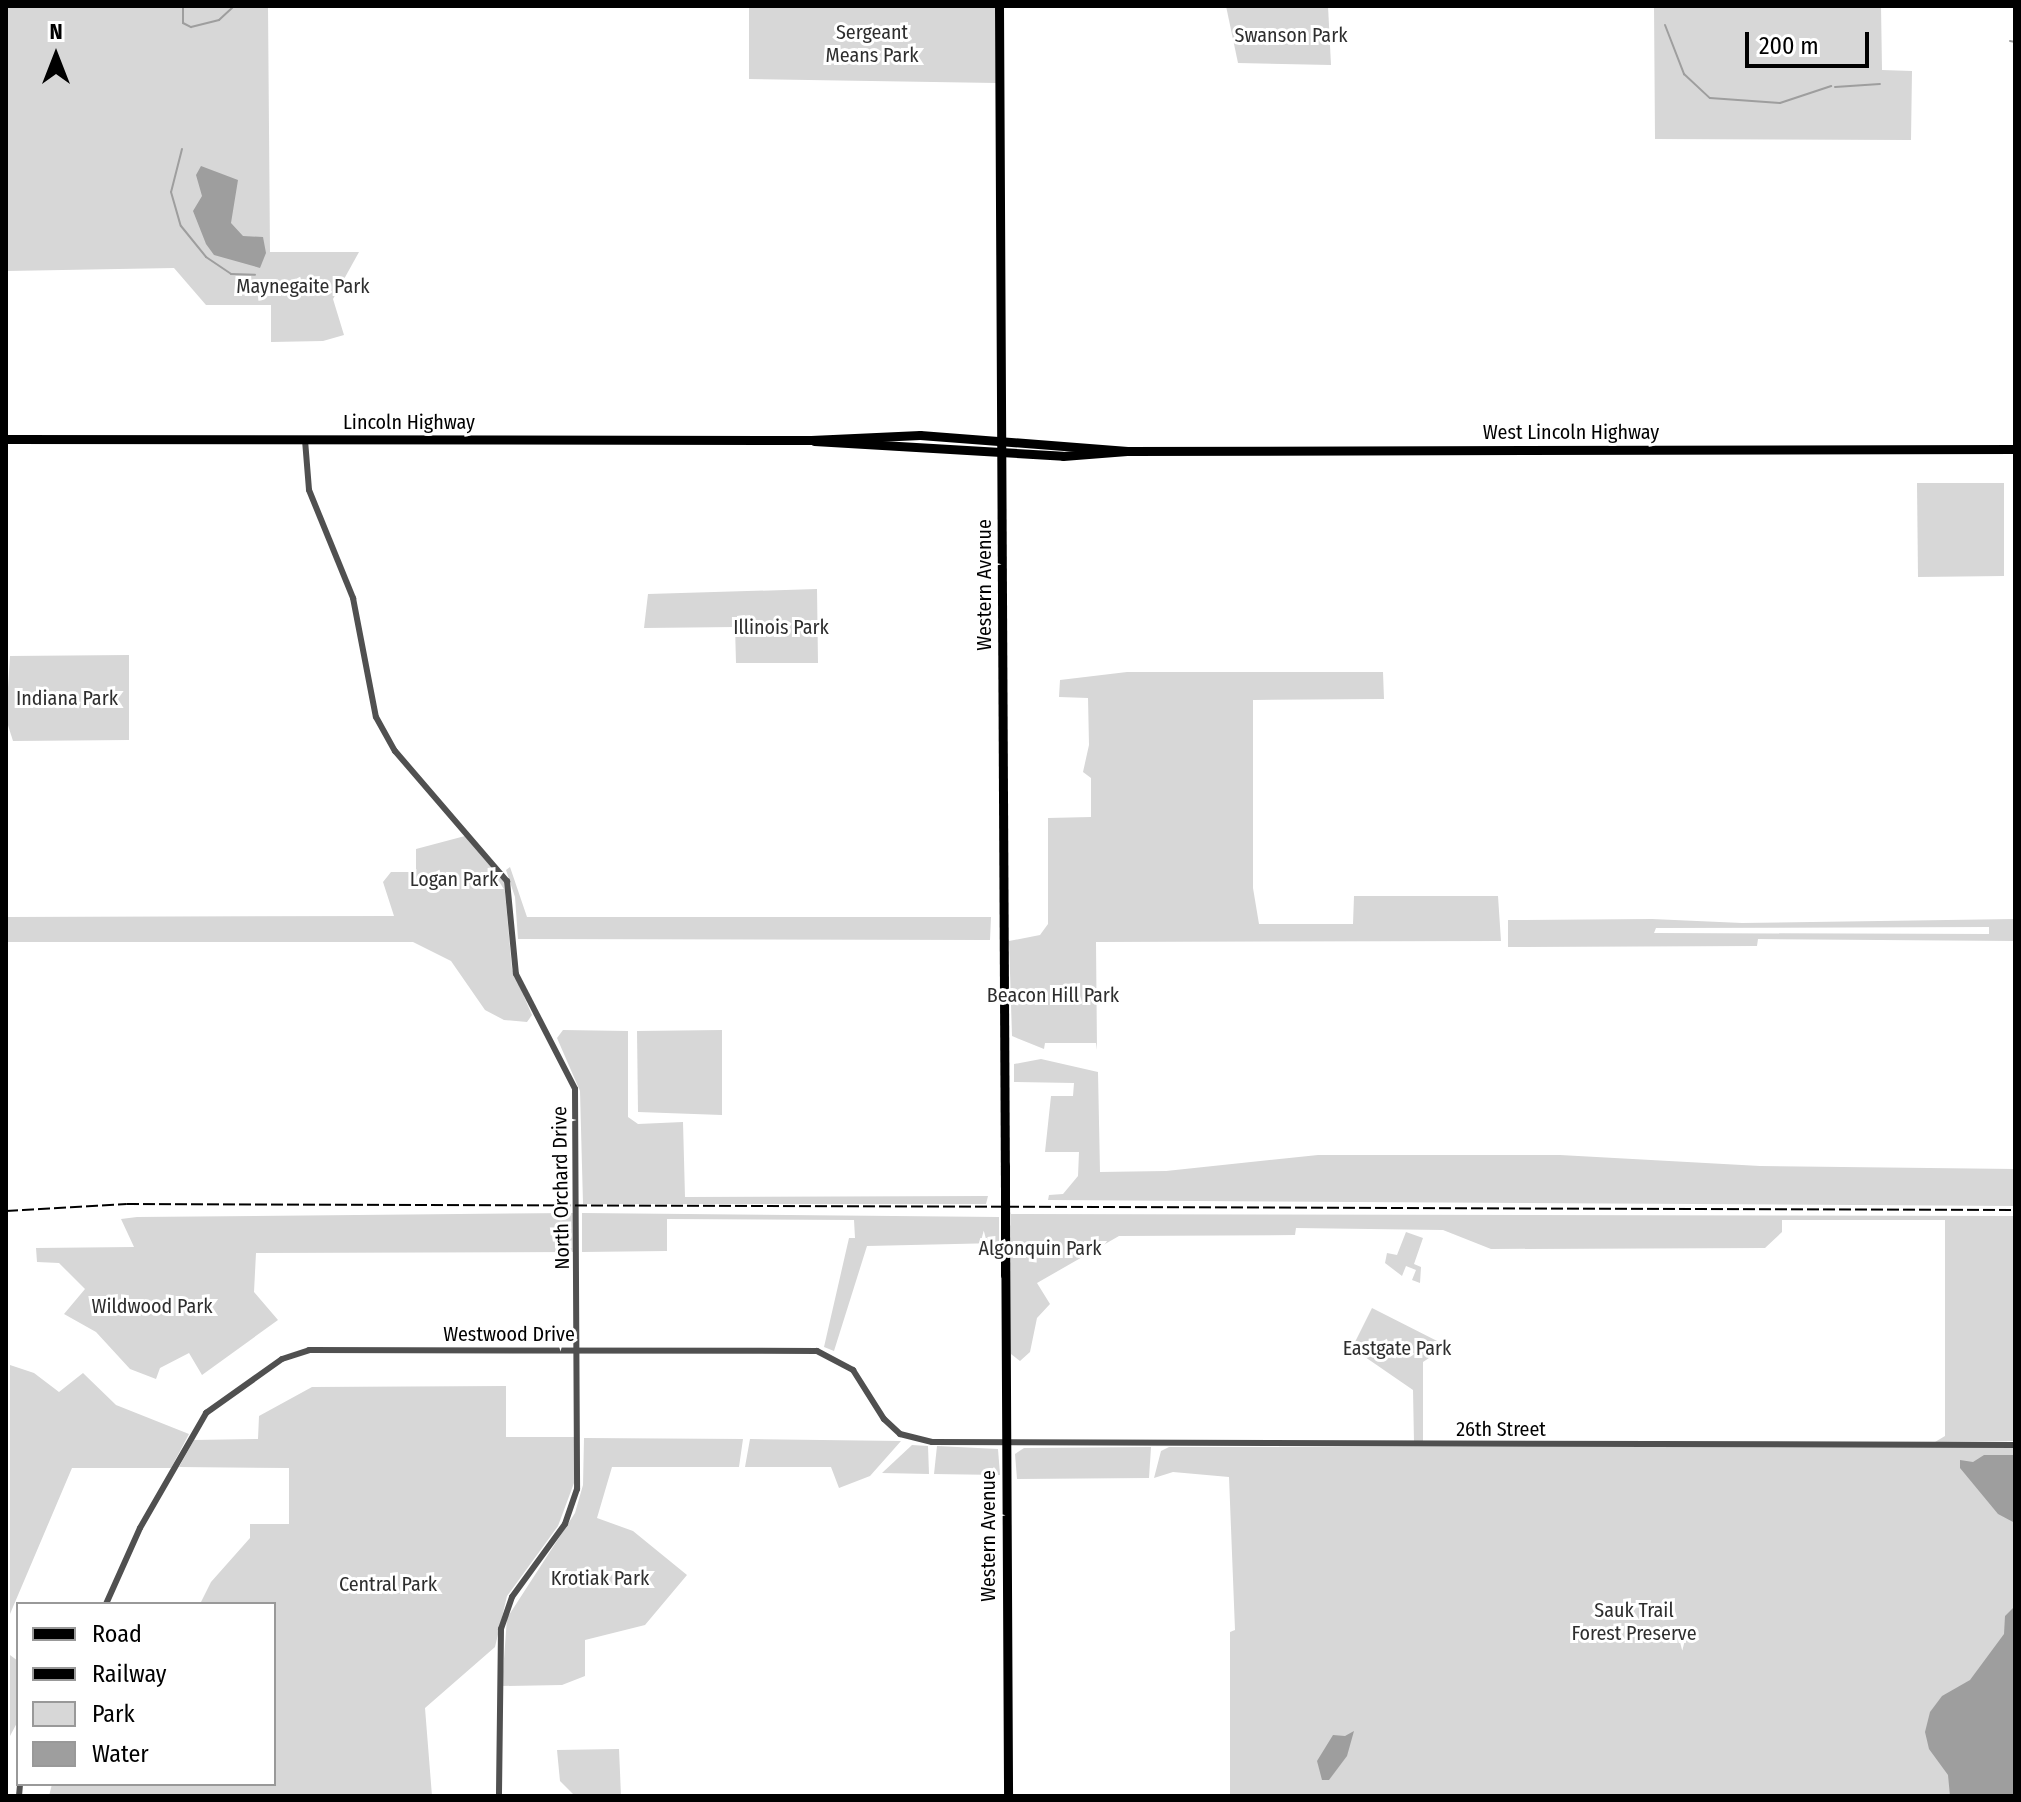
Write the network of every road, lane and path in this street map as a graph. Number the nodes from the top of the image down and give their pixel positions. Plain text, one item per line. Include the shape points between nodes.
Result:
1 (999, 6) edge
2 (6, 439) edge
3 (305, 440) junction
4 (1002, 446) junction
5 (2015, 449) edge
6 (578, 1350) junction
7 (1006, 1442) junction
8 (2015, 1445) edge
9 (107, 1602) edge
10 (499, 1796) edge
11 (1008, 1796) edge

1 - 4 main road, Western Avenue
2 - 3 main road, Lincoln Highway
3 - 4 main road, Lincoln Highway via 811,440 828,446
3 - 6 street, North Orchard Drive via 309,490 353,598 376,717 395,751 507,881 516,974 575,1089
4 - 5 main road, West Lincoln Highway via 1127,451
4 - 7 main road, Western Avenue
6 - 7 street, Westwood Drive via 827,1353 853,1370 884,1419 909,1439
6 - 9 street, Westwood Drive via 309,1350 282,1359 206,1413 140,1528
6 - 10 street, North Orchard Drive via 575,1499 565,1524 512,1597 501,1629
7 - 8 street, 26th Street
7 - 11 main road, Western Avenue

